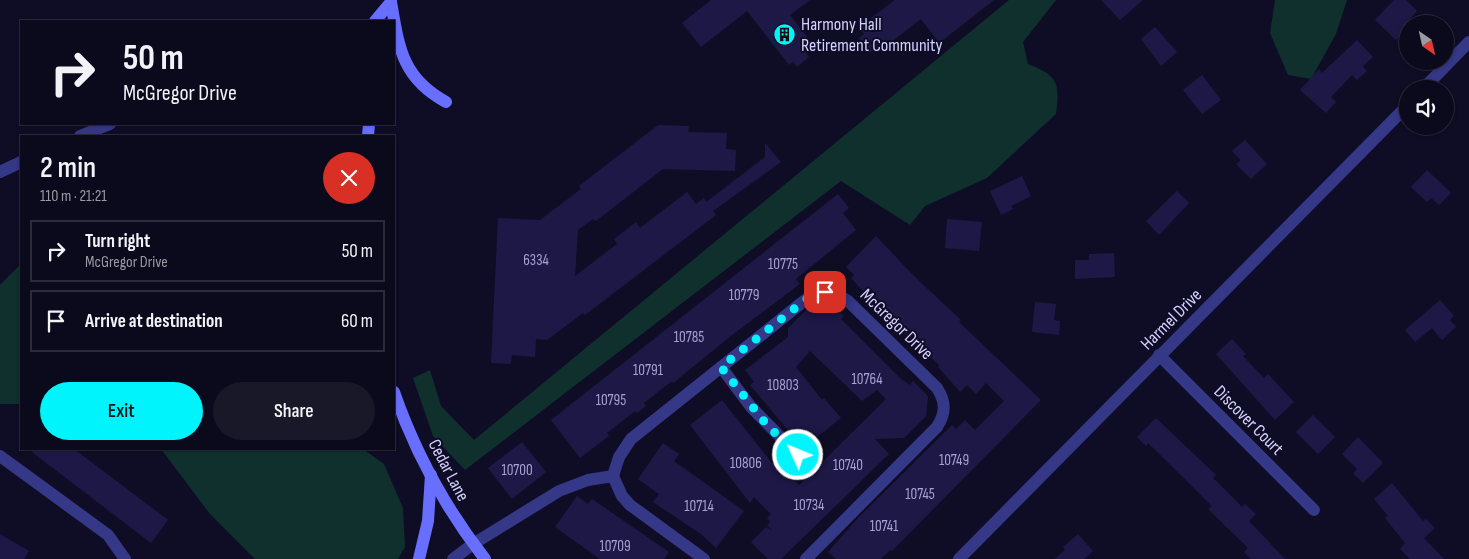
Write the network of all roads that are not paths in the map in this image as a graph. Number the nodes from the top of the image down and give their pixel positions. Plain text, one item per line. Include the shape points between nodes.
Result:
1 (392, 1) edge
2 (376, 20) edge
3 (388, 20) edge
4 (395, 20) edge
5 (395, 24) edge
6 (1469, 42) edge
7 (1432, 80) edge
8 (446, 102) dead end
9 (1399, 114) edge
10 (108, 125) edge
11 (82, 135) edge
12 (20, 162) edge
13 (0, 172) edge
14 (1159, 355) junction
15 (721, 367) junction
16 (395, 395) edge
17 (798, 455) dead end
18 (0, 456) edge
19 (430, 475) junction
20 (613, 476) junction
21 (1314, 510) dead end
22 (474, 544) junction
23 (125, 559) edge
24 (419, 559) edge
25 (453, 559) edge
26 (485, 559) edge
27 (704, 559) edge
28 (806, 559) edge
29 (959, 559) edge

1 - 2 main road
1 - 3 main road
1 - 4 main road
5 - 8 main road via 404,62 418,82
6 - 7 street
9 - 14 street, Harmel Drive
10 - 11 street
12 - 13 street
14 - 21 street, Discover Court
14 - 29 street, Harmel Drive
15 - 17 street via 767,425
15 - 20 street, McGregor Drive via 631,439 619,457
15 - 28 street, McGregor Drive via 809,297 833,293 848,301 942,396 944,410 937,427
16 - 19 main road, Cedar Lane
18 - 23 street via 108,536
19 - 22 main road, Cedar Lane
19 - 24 main road via 428,521
20 - 22 street via 588,480 559,491
20 - 27 street via 630,505
22 - 25 street
22 - 26 main road, Cedar Lane

